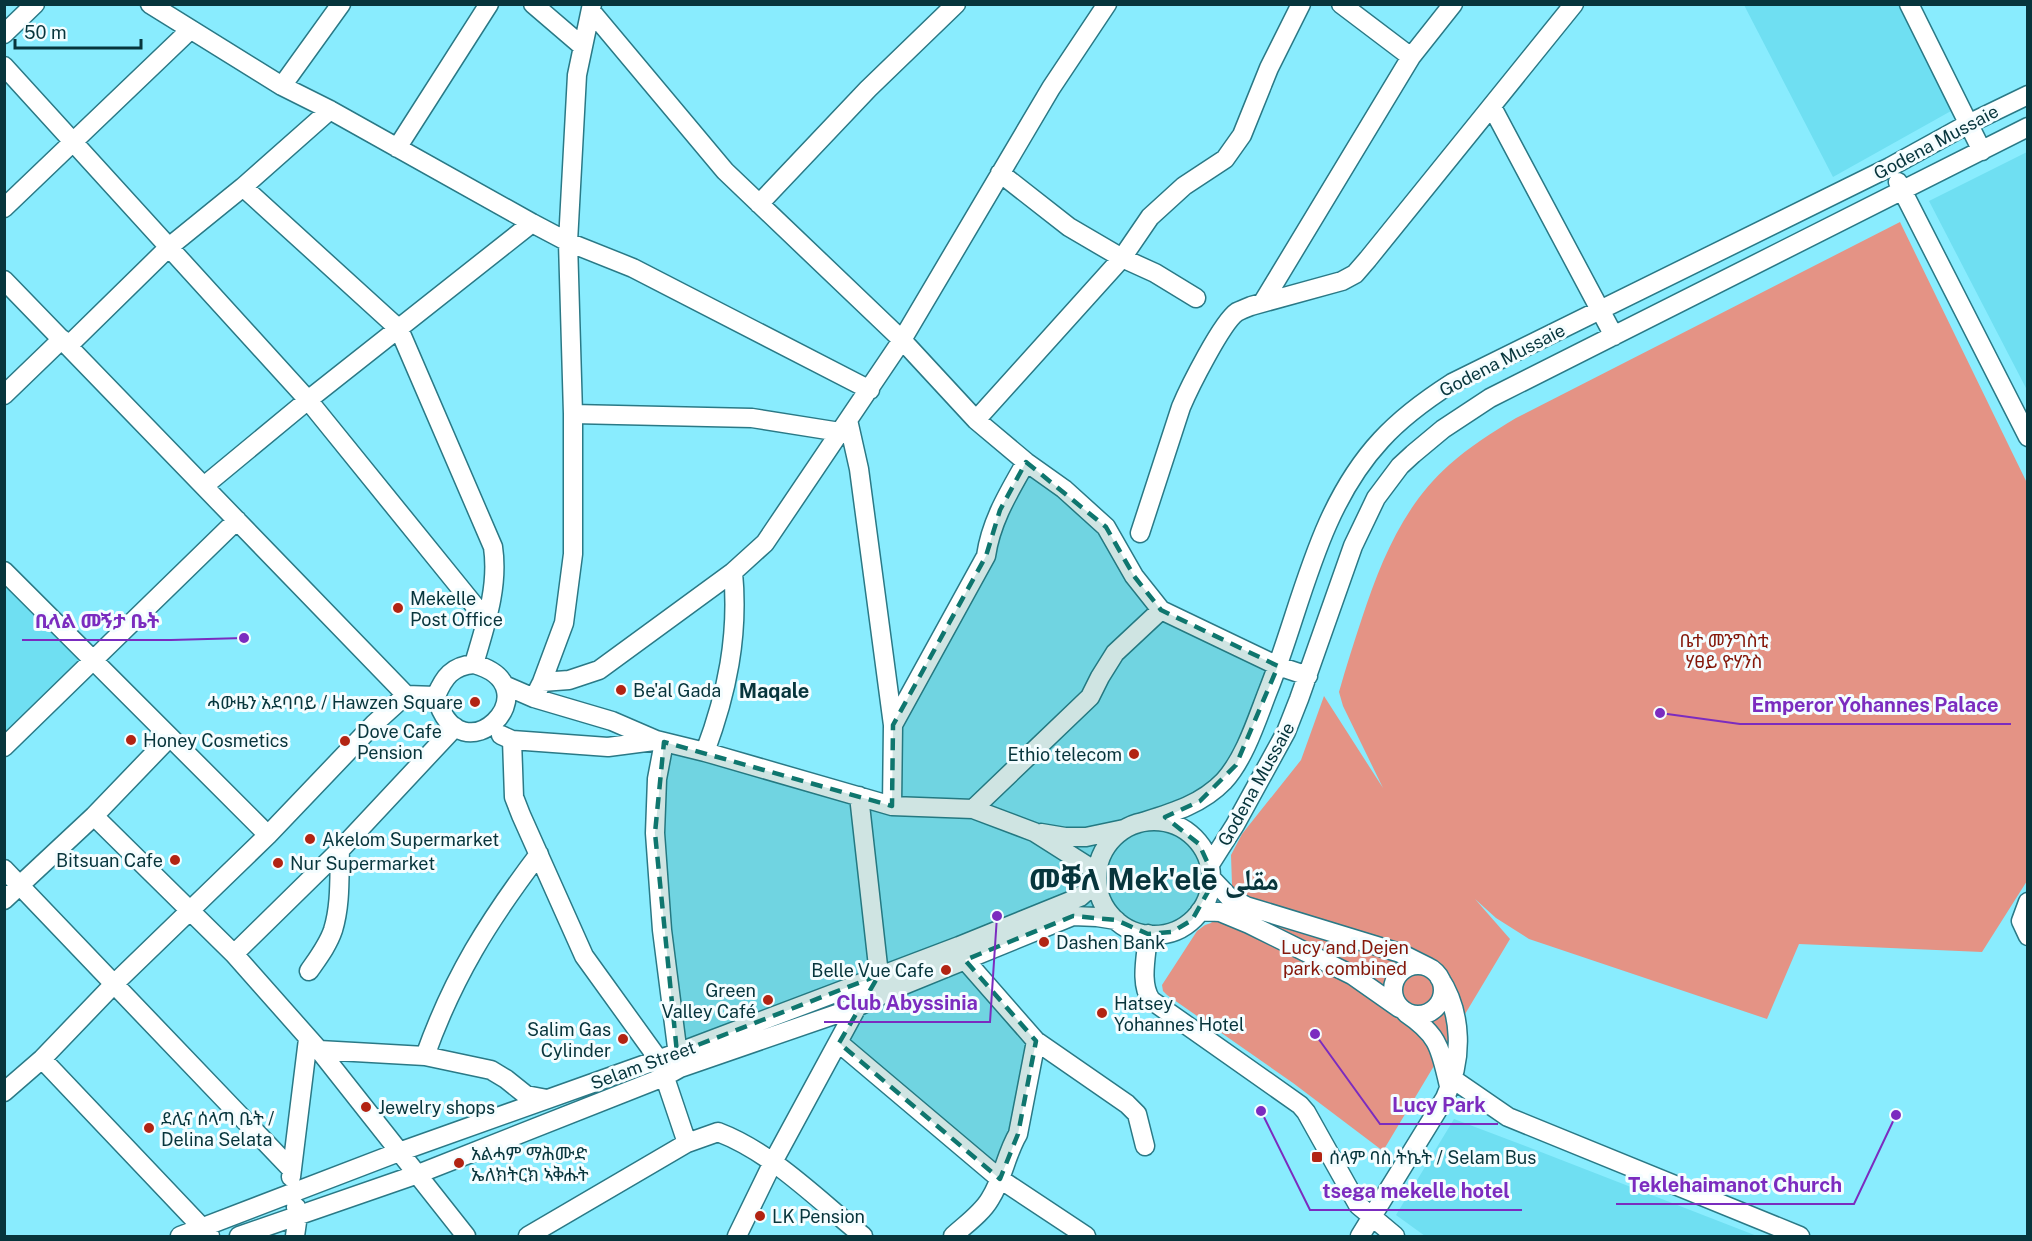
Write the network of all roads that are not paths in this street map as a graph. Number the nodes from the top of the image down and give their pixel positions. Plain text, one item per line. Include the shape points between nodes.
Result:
1 (35, 4) edge
2 (150, 4) edge
3 (341, 4) edge
4 (489, 4) edge
5 (533, 4) edge
6 (956, 4) edge
7 (1107, 4) edge
8 (1301, 4) edge
9 (1341, 4) edge
10 (1453, 4) edge
11 (1574, 4) edge
12 (1909, 4) edge
13 (591, 8) edge
14 (190, 30) junction
15 (4, 34) edge
16 (582, 46) junction
17 (1411, 57) junction
18 (4, 66) edge
19 (282, 86) junction
20 (2028, 95) edge
21 (1492, 107) junction
22 (330, 110) junction
23 (1968, 124) junction
24 (2028, 127) edge
25 (74, 142) junction
26 (397, 148) junction
27 (1982, 151) junction
28 (1890, 167) junction
29 (1000, 173) junction
30 (243, 187) junction
31 (1903, 191) junction
32 (759, 204) junction
33 (4, 208) edge
34 (532, 223) junction
35 (568, 242) junction
36 (169, 247) junction
37 (1122, 258) junction
38 (4, 280) edge
39 (1196, 298) dead end
40 (1263, 302) junction
41 (1601, 311) junction
42 (399, 329) junction
43 (1614, 336) junction
44 (902, 340) junction
45 (65, 342) junction
46 (870, 390) junction
47 (4, 395) edge
48 (308, 400) junction
49 (573, 414) junction
50 (976, 420) junction
51 (844, 426) junction
52 (2028, 438) edge
53 (1026, 462) junction
54 (204, 486) junction
55 (237, 520) junction
56 (1140, 533) dead end
57 (4, 571) edge
58 (733, 572) junction
59 (1161, 609) junction
60 (487, 621) junction
61 (93, 660) junction
62 (474, 664) junction
63 (1278, 666) junction
64 (1308, 676) junction
65 (504, 685) junction
66 (538, 690) junction
67 (406, 695) junction
68 (436, 696) junction
69 (893, 725) junction
70 (455, 727) junction
71 (487, 728) junction
72 (170, 737) junction
73 (512, 740) junction
74 (660, 742) junction
75 (4, 747) edge
76 (705, 752) junction
77 (859, 796) junction
78 (892, 806) junction
79 (973, 809) junction
80 (94, 816) junction
81 (1130, 827) junction
82 (1034, 832) junction
83 (268, 835) junction
84 (340, 850) junction
85 (539, 854) junction
86 (4, 869) edge
87 (1210, 872) junction
88 (1097, 875) junction
89 (20, 885) junction
90 (4, 900) edge
91 (2028, 902) edge
92 (189, 910) junction
93 (1200, 911) junction
94 (1116, 920) junction
95 (1148, 934) junction
96 (2028, 936) edge
97 (962, 953) junction
98 (234, 954) junction
99 (309, 970) dead end
100 (1434, 972) junction
101 (879, 975) junction
102 (114, 984) junction
103 (857, 1006) junction
104 (1403, 1010) junction
105 (1036, 1041) junction
106 (839, 1043) junction
107 (314, 1045) junction
108 (425, 1056) junction
109 (42, 1059) junction
110 (679, 1061) junction
111 (661, 1068) junction
112 (1450, 1081) junction
113 (4, 1092) edge
114 (549, 1100) junction
115 (687, 1143) junction
116 (1145, 1146) dead end
117 (399, 1152) junction
118 (773, 1162) junction
119 (291, 1170) junction
120 (418, 1174) junction
121 (1000, 1179) junction
122 (291, 1194) junction
123 (298, 1215) junction
124 (1371, 1217) junction
125 (207, 1232) edge
126 (1787, 1234) edge
127 (180, 1236) edge
128 (239, 1236) edge
129 (295, 1236) edge
130 (466, 1236) edge
131 (528, 1236) edge
132 (737, 1236) edge
133 (863, 1236) edge
134 (953, 1236) edge
135 (1086, 1236) edge
136 (1360, 1236) edge
137 (1395, 1236) edge

1 - 15 street
2 - 14 street
3 - 19 street
4 - 26 street
5 - 16 street
6 - 32 street via 868,89
7 - 29 street
8 - 37 street via 1242,135 1225,159 1184,186 1150,217
9 - 17 street
10 - 17 street
11 - 21 street
12 - 23 street
13 - 16 street
13 - 32 street via 725,171
14 - 19 street
14 - 25 street
16 - 35 street
17 - 40 street
18 - 25 street
19 - 22 street
20 - 23 street, Godena Mussaie
21 - 40 street via 1355,274
21 - 41 street
22 - 26 street
22 - 30 street
23 - 27 street
23 - 28 street, Godena Mussaie
24 - 27 street, Godena Mussaie
25 - 33 street
25 - 36 street
26 - 34 street
27 - 31 street, Godena Mussaie
28 - 31 street
28 - 41 street, Godena Mussaie
29 - 37 street via 1069,227
29 - 44 street
30 - 36 street
30 - 42 street
31 - 43 street, Godena Mussaie
31 - 52 street
32 - 44 street
34 - 35 street
34 - 42 street
35 - 46 street via 633,268
35 - 49 street
36 - 45 street
36 - 48 street
37 - 39 street
37 - 50 street
38 - 45 street
40 - 56 street via 1237,312 1225,324 1189,389
41 - 43 street
41 - 63 street, Godena Mussaie via 1452,383 1416,408 1381,440 1353,477 1329,519
42 - 48 street
42 - 60 street via 493,547 495,575
43 - 64 street, Godena Mussaie via 1476,407 1400,466 1359,529
44 - 46 street
44 - 50 street
45 - 47 street
45 - 54 street
46 - 51 street
48 - 54 street
48 - 60 street
49 - 51 street via 752,418
49 - 66 street via 573,554 564,623
50 - 53 street
51 - 58 street via 765,543
51 - 69 street via 859,469
53 - 59 street via 1107,527 1134,576
53 - 69 street via 1000,510 986,556
54 - 55 street
55 - 61 street
55 - 67 street
57 - 61 street
58 - 66 street via 599,670
58 - 76 street via 729,678
59 - 63 street
59 - 79 street via 1115,653 1090,698
60 - 62 street
61 - 72 street
61 - 75 street
62 - 65 street via 489,668
62 - 68 street via 452,670
63 - 64 street
63 - 81 street, Godena Mussaie via 1236,765 1225,780 1200,801
64 - 87 street, Godena Mussaie via 1278,749
65 - 66 street
65 - 71 street via 503,712
66 - 74 street
67 - 68 street
67 - 83 street
68 - 70 street via 446,720
69 - 78 street
70 - 71 street via 476,732
70 - 84 street
71 - 73 street
72 - 80 street
72 - 83 street
73 - 74 street via 608,747
73 - 85 street via 514,797
74 - 76 street
74 - 110 street via 655,833 662,930
76 - 77 street
77 - 78 street
77 - 101 street
78 - 79 street
79 - 82 street
80 - 89 street
80 - 92 street
81 - 82 street via 1086,837
81 - 87 street via 1159,822 1182,829 1199,844
81 - 88 street via 1107,845
82 - 88 street
83 - 92 street
84 - 98 street
84 - 99 street via 339,896 333,930
85 - 108 street via 500,905 470,955 445,1002
85 - 111 street via 584,956
86 - 89 street
87 - 93 street via 1206,901
87 - 100 street via 1229,897 1246,906 1400,953
88 - 94 street via 1102,901
88 - 97 street, Selam Street via 1080,897
89 - 90 street
89 - 102 street
91 - 96 street via 2020,921
92 - 98 street
92 - 102 street
93 - 95 street via 1172,932
93 - 104 street via 1220,912 1249,924 1353,975
94 - 95 street
94 - 97 street via 1073,916
95 - 124 street via 1145,986 1151,1000 1300,1105 1358,1205
97 - 101 street, Selam Street
97 - 103 street, Selam Street
97 - 105 street
98 - 107 street
100 - 104 street via 1443,986 1436,1007 1425,1015 1415,1016
100 - 104 street via 1419,965 1398,974 1392,991
100 - 112 street via 1448,990 1456,1021 1458,1059
101 - 103 street
101 - 110 street, Selam Street
102 - 109 street
102 - 119 street
103 - 106 street
103 - 110 street, Selam Street
104 - 112 street via 1431,1033
105 - 116 street via 1127,1104 1137,1114
105 - 121 street via 1018,1134
106 - 118 street
106 - 121 street
107 - 108 street
107 - 117 street
107 - 119 street
108 - 114 street via 490,1070 526,1095
109 - 113 street
109 - 125 street
110 - 111 street, Selam Street
111 - 114 street, Selam Street
111 - 115 street
111 - 120 street, Selam Street
112 - 124 street
112 - 126 street via 1508,1117
114 - 117 street, Selam Street
115 - 118 street via 718,1132
115 - 131 street
117 - 120 street
117 - 122 street, Selam Street
118 - 132 street
118 - 133 street
119 - 122 street
120 - 123 street, Selam Street
120 - 130 street
121 - 134 street via 989,1201
121 - 135 street
122 - 123 street
122 - 125 street, Selam Street
123 - 128 street, Selam Street
123 - 129 street
124 - 136 street
124 - 137 street
125 - 127 street, Selam Street

